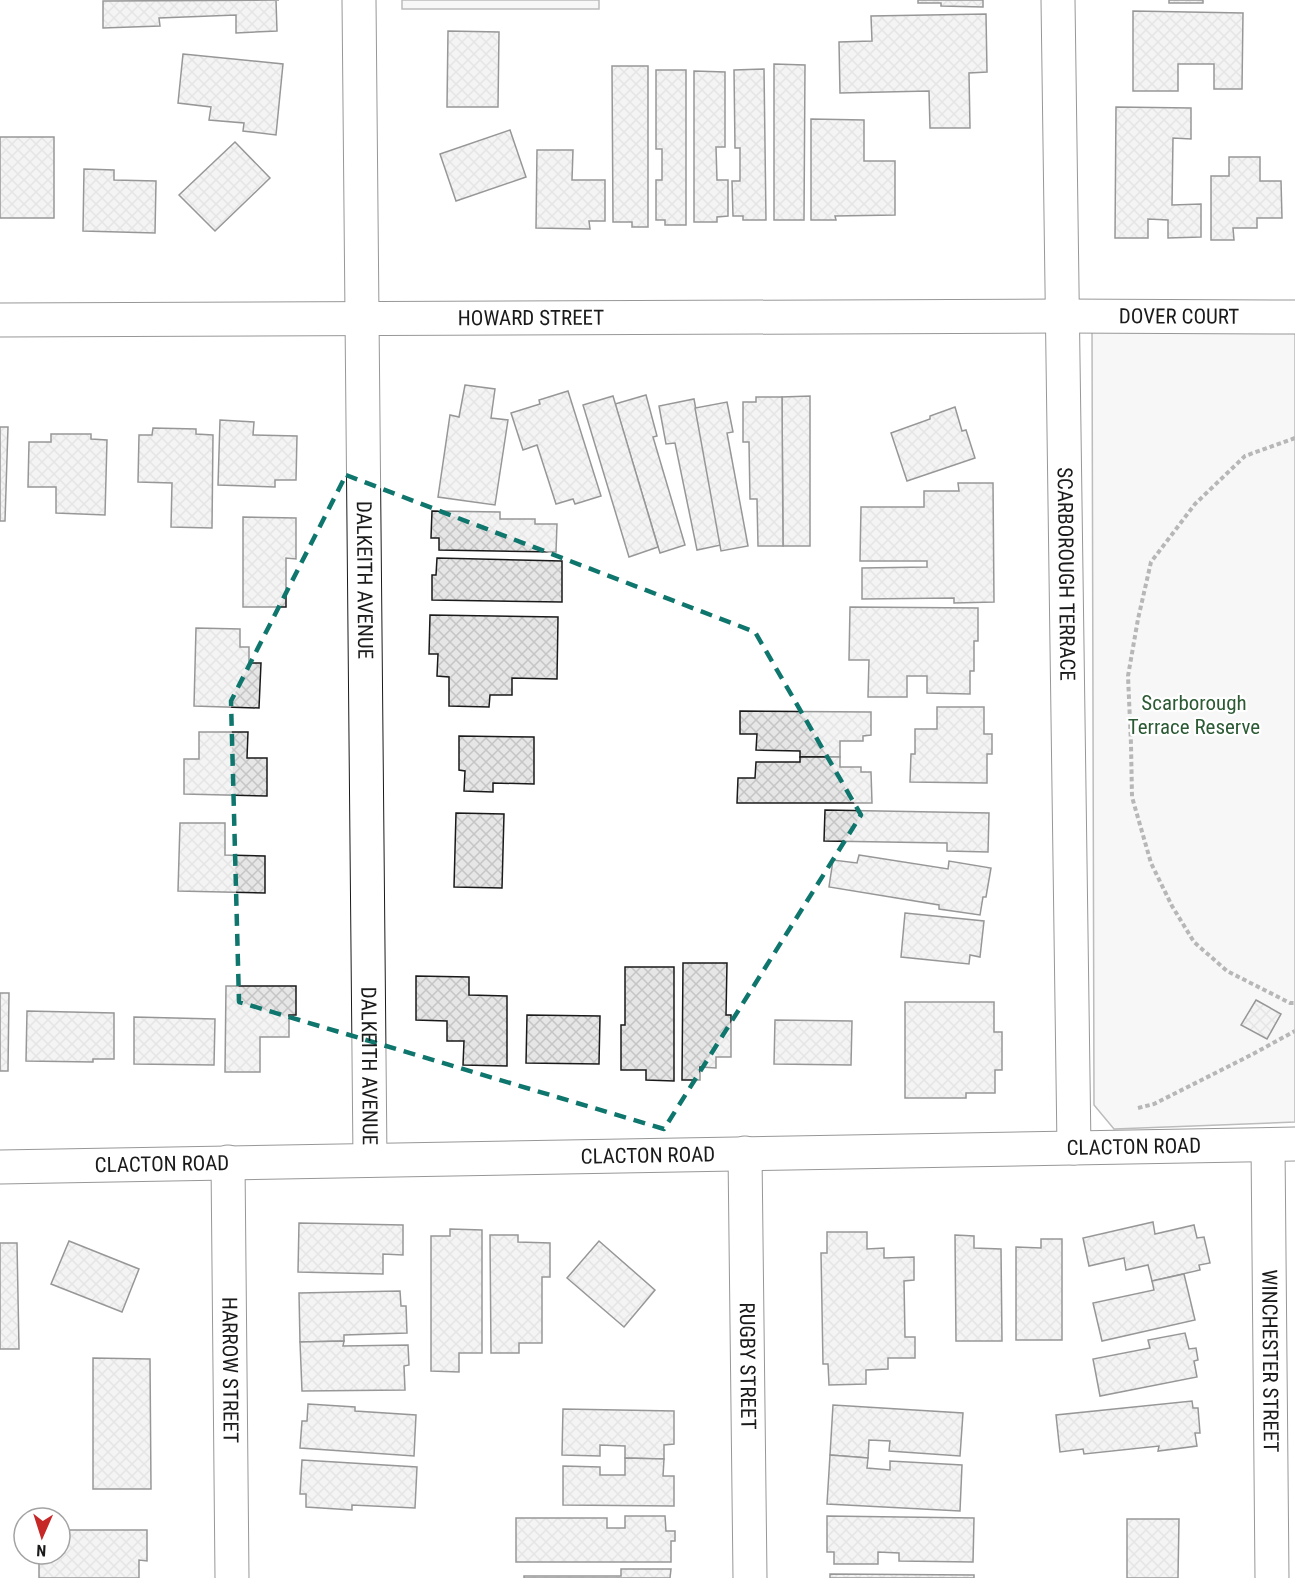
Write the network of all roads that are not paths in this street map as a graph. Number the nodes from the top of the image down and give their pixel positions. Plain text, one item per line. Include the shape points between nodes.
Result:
1 (359, 0) edge
2 (1058, 0) edge
3 (1062, 316) junction
4 (1295, 317) edge
5 (363, 318) junction
6 (0, 320) edge
7 (1282, 1144) edge
8 (1074, 1148) junction
9 (746, 1154) junction
10 (370, 1160) junction
11 (228, 1162) junction
12 (0, 1167) edge
13 (232, 1578) edge
14 (750, 1578) edge
15 (1272, 1578) edge

1 - 5 street, DALKEITH AVENUE
2 - 3 street, SCARBOROUGH TERRACE
3 - 4 street, DOVER COURT
3 - 5 street, HOWARD STREET
3 - 8 street, SCARBOROUGH TERRACE
5 - 6 street, HOWARD STREET
5 - 10 street, DALKEITH AVENUE
7 - 8 street, CLACTON ROAD
7 - 15 street, WINCHESTER STREET
8 - 9 street, CLACTON ROAD
9 - 10 street, CLACTON ROAD
9 - 14 street, RUGBY STREET
10 - 11 street, CLACTON ROAD
11 - 12 street, CLACTON ROAD
11 - 13 street, HARROW STREET

